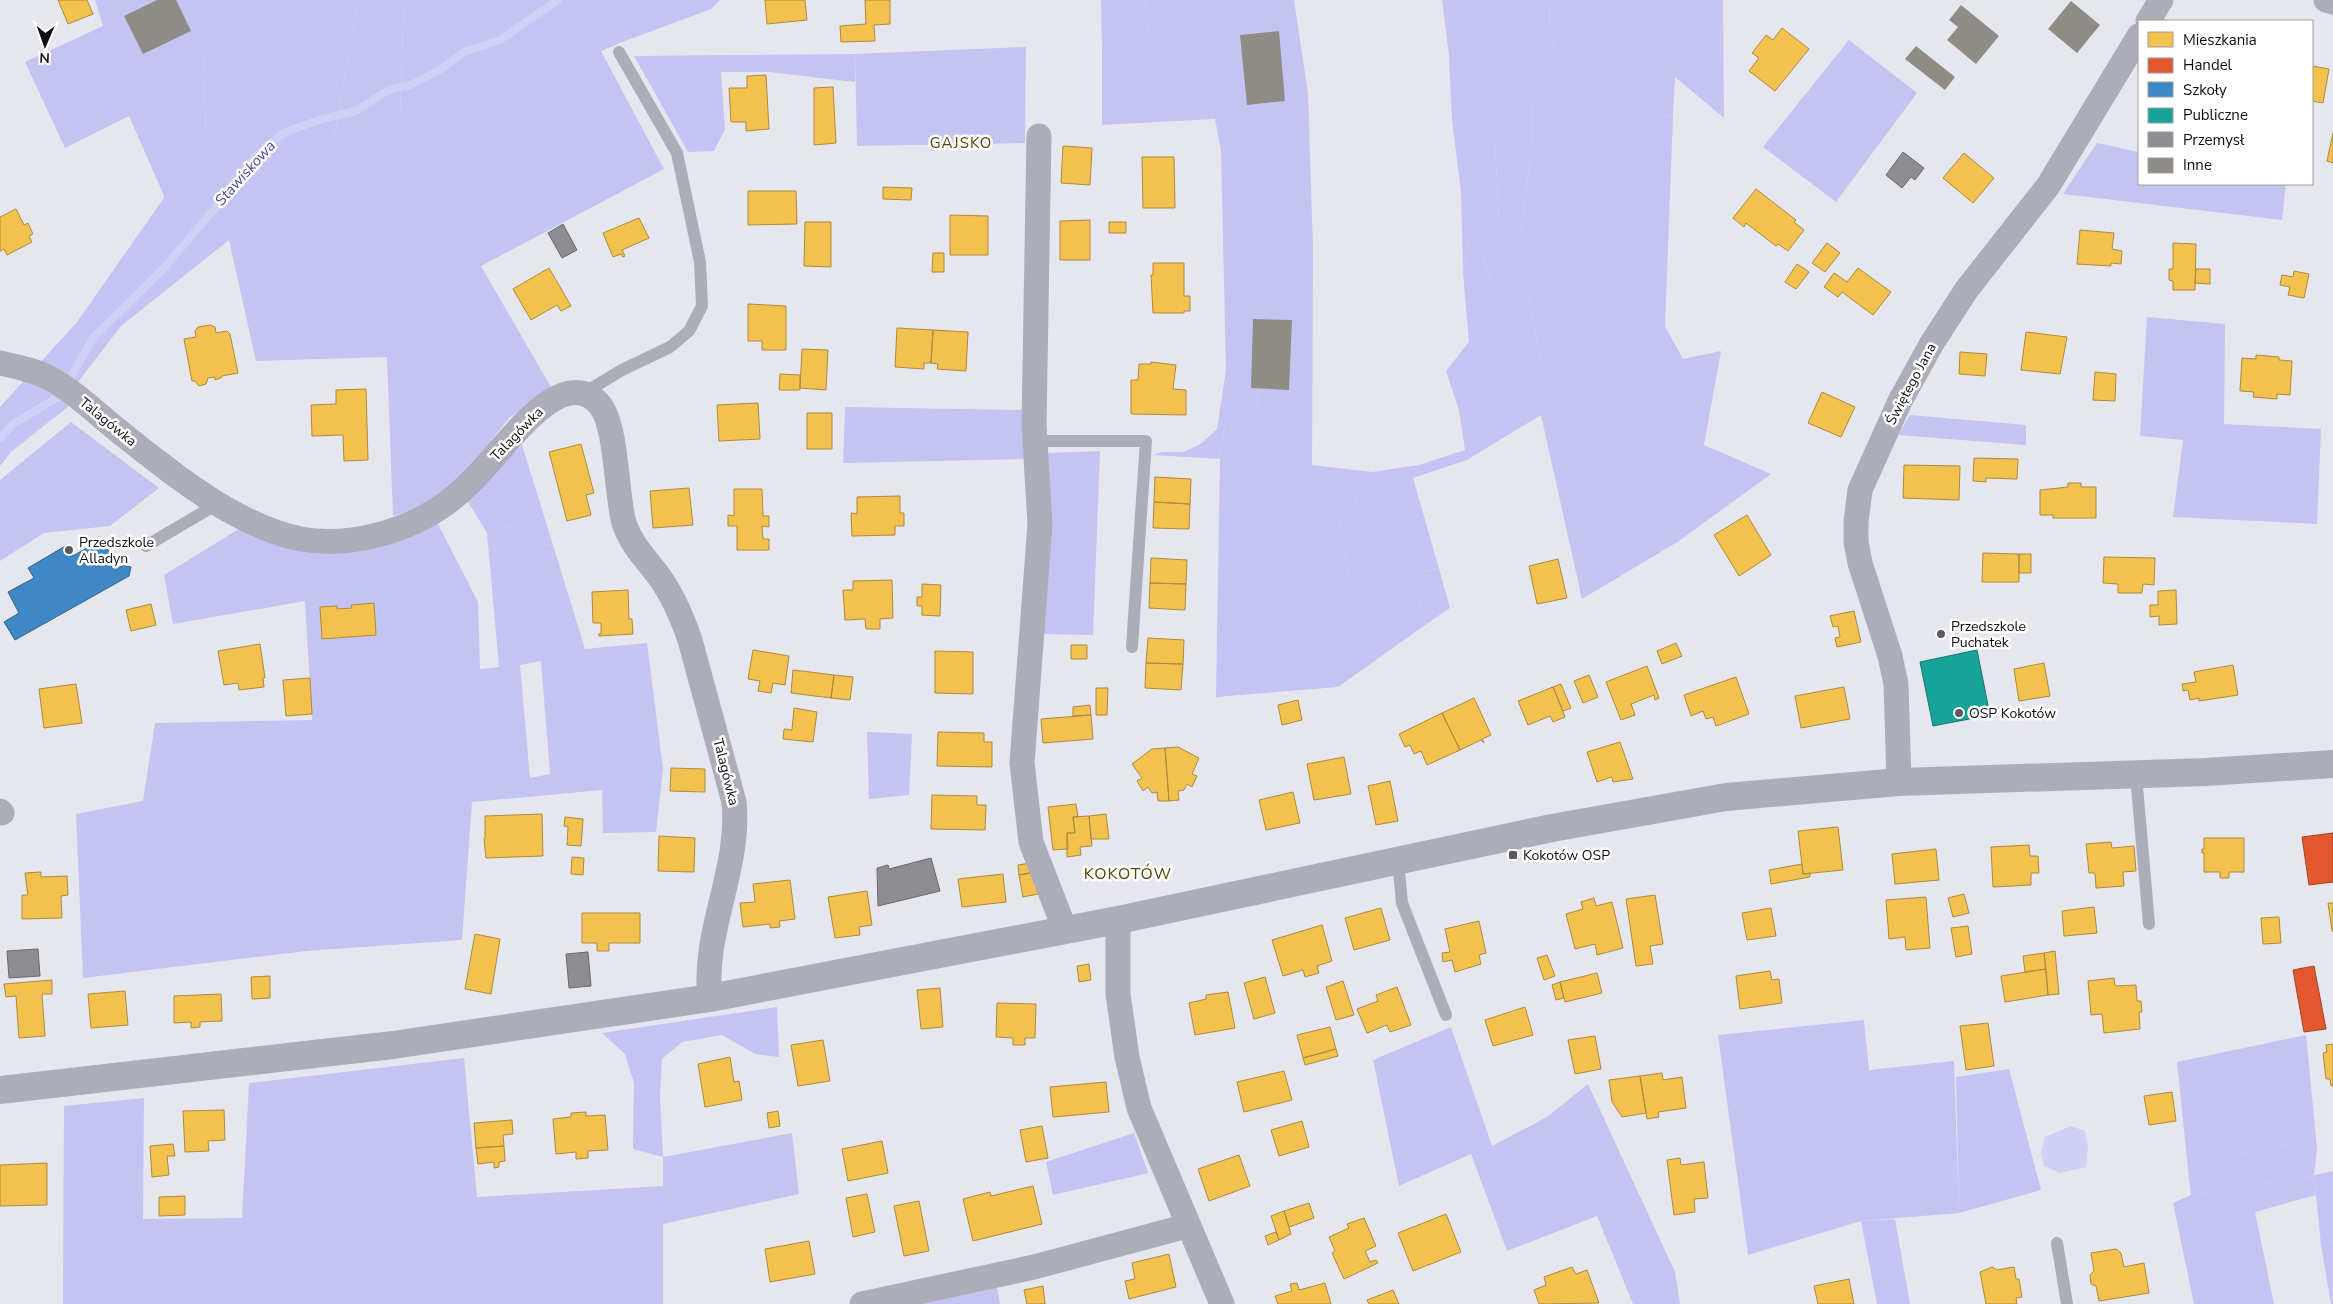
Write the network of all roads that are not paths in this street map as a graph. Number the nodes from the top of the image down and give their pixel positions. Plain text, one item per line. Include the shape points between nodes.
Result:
1 (2161, 0) edge
2 (2326, 0) edge
3 (2333, 2) edge
4 (2149, 20) edge
5 (2138, 38) edge
6 (619, 52) dead end
7 (1039, 136) dead end
8 (0, 363) edge
9 (582, 394) junction
10 (1035, 441) junction
11 (214, 500) junction
12 (146, 546) dead end
13 (1132, 647) dead end
14 (2333, 764) edge
15 (2136, 775) junction
16 (1899, 782) junction
17 (1398, 860) junction
18 (1118, 920) junction
19 (2149, 924) dead end
20 (1065, 930) junction
21 (710, 998) junction
22 (1446, 1015) dead end
23 (0, 1090) edge
24 (1188, 1226) junction
25 (2057, 1243) dead end
26 (862, 1304) edge
27 (1222, 1304) edge
28 (2067, 1304) edge

1 - 4 street
2 - 3 street
5 - 16 street, Świętego Jana via 2048,186 1968,289 1932,343 1900,401 1860,490 1856,542 1896,684
6 - 9 lane via 676,153 700,262 702,306 689,331 670,347
7 - 10 street
8 - 11 street, Talagówka via 51,379
9 - 11 street, Talagówka via 571,393 548,402 448,502 424,516 381,533 344,541 303,540 264,526
9 - 21 street, Talagówka via 599,404 609,425 620,503 631,539 672,597 682,618 734,802 734,829 709,972
10 - 13 lane via 1146,441
10 - 20 street via 1040,524 1022,763 1031,842
11 - 12 lane via 207,510
14 - 15 street
15 - 16 street
15 - 19 lane
16 - 17 street via 1777,792 1670,806
17 - 18 street
17 - 22 lane via 1402,903
18 - 20 street
18 - 24 street via 1118,994 1127,1057 1140,1108
20 - 21 street
21 - 23 street via 393,1045
24 - 26 street via 1034,1267
24 - 27 street
25 - 28 lane

